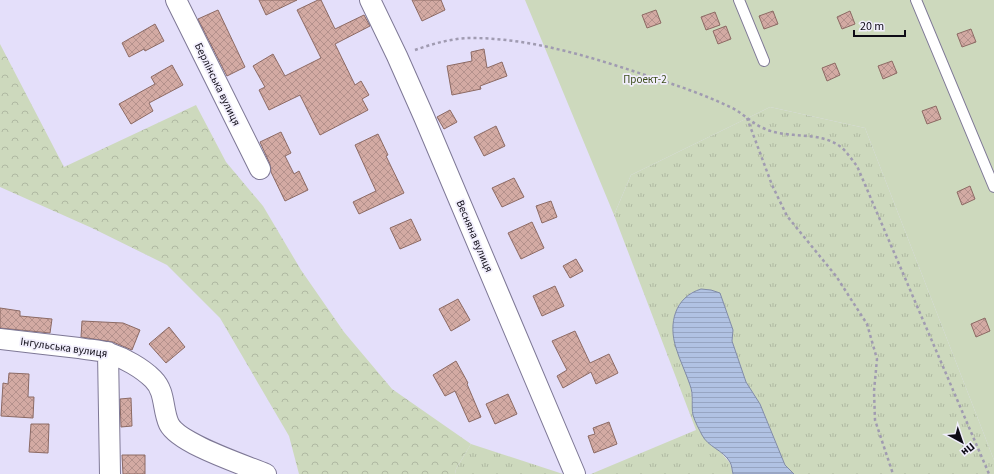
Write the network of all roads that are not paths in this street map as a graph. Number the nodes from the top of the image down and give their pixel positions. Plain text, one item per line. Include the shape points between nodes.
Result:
1 (176, 0) edge
2 (370, 0) edge
3 (739, 0) edge
4 (916, 0) edge
5 (764, 60) dead end
6 (260, 168) dead end
7 (994, 187) edge
8 (0, 339) edge
9 (108, 352) junction
10 (110, 474) edge
11 (266, 474) edge
12 (575, 474) edge

1 - 6 street, Берлінська вулиця
2 - 12 street, Весняна вулиця via 397,56
3 - 5 lane
4 - 7 lane
8 - 9 street, Інгульська вулиця
9 - 10 street
9 - 11 street, Інгульська вулиця via 126,360 156,382 164,398 170,425 185,440

